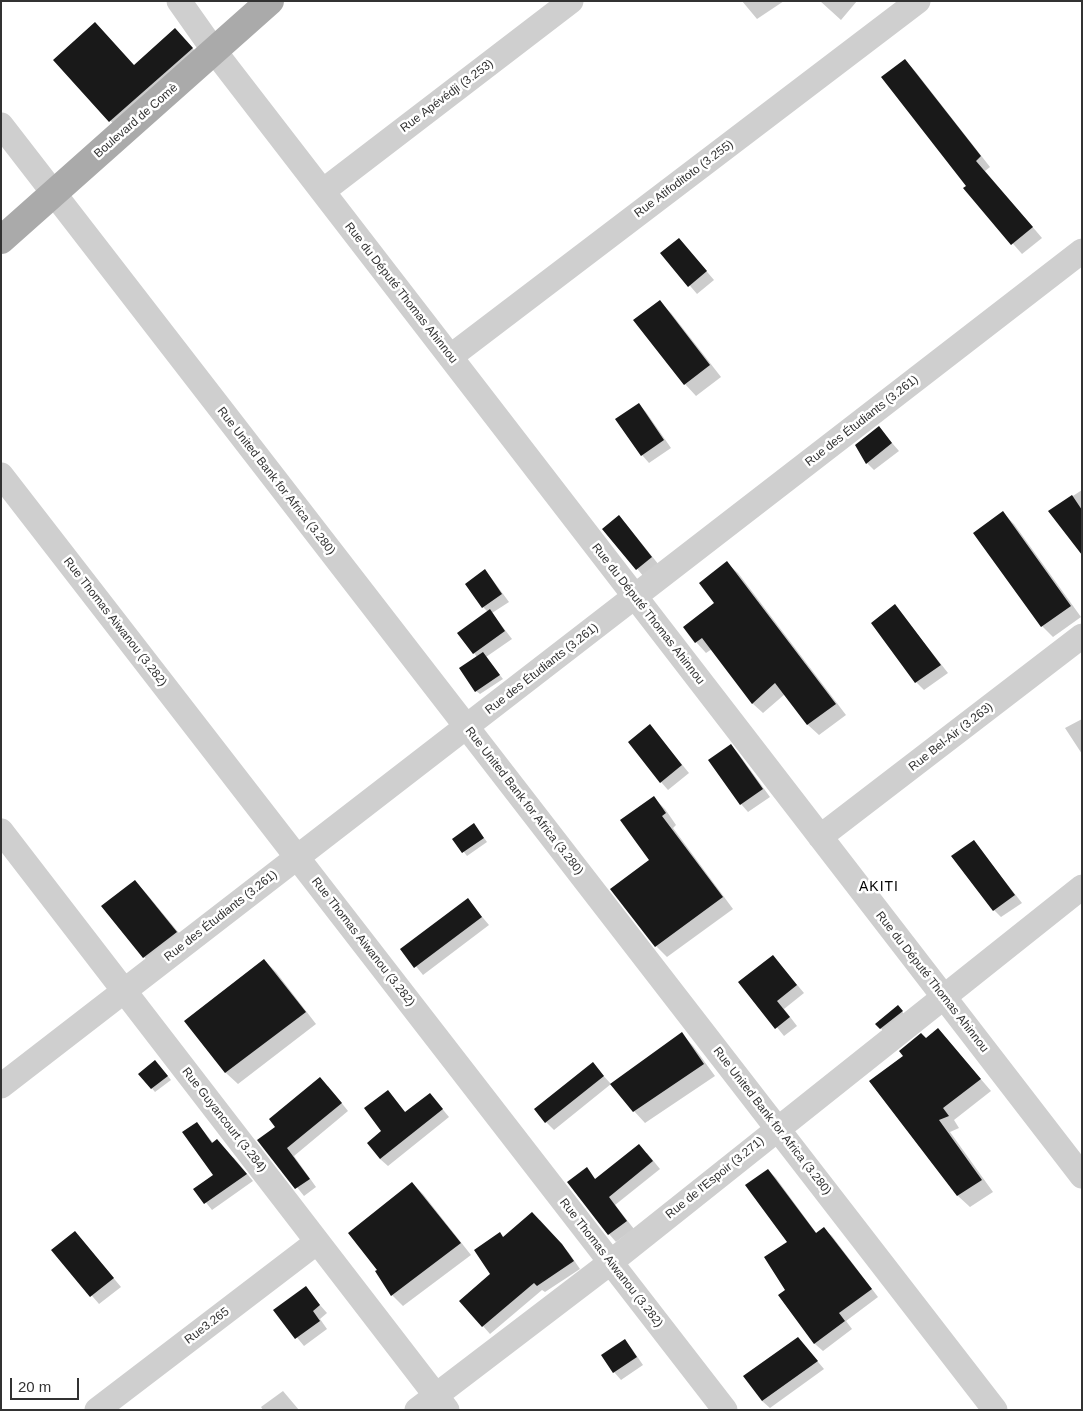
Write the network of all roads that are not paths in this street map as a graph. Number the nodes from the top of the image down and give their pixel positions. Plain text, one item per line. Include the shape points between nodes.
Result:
1 (180, 1) edge
2 (270, 1) edge
3 (571, 1) edge
4 (918, 1) edge
5 (215, 52) junction
6 (1, 125) edge
7 (323, 191) junction
8 (53, 192) junction
9 (1, 240) edge
10 (1082, 251) edge
11 (450, 358) junction
12 (1, 475) edge
13 (635, 596) junction
14 (1082, 636) edge
15 (467, 727) junction
16 (1, 831) edge
17 (820, 837) junction
18 (297, 857) junction
19 (1082, 887) edge
20 (125, 991) junction
21 (944, 998) junction
22 (1, 1086) edge
23 (778, 1129) junction
24 (1077, 1160) edge
25 (317, 1242) junction
26 (611, 1262) junction
27 (433, 1405) edge
28 (97, 1410) edge
29 (725, 1410) edge
30 (995, 1410) edge

1 - 5 street, Rue du Député Thomas Ahinnou
2 - 5 main road, Boulevard de Comè
3 - 7 street, Rue Apévédji (3.253)
4 - 11 street, Rue Atifoditoto (3.255)
5 - 7 street, Rue du Député Thomas Ahinnou
5 - 8 main road, Boulevard de Comè
6 - 8 street, Rue United Bank for Africa (3.280)
7 - 11 street, Rue du Député Thomas Ahinnou
8 - 9 main road, Boulevard de Comè
8 - 15 street, Rue United Bank for Africa (3.280)
10 - 13 street, Rue des Étudiants (3.261)
11 - 13 street, Rue du Député Thomas Ahinnou
12 - 18 street, Rue Thomas Aiwanou (3.282)
13 - 15 street, Rue des Étudiants (3.261)
13 - 17 street, Rue du Député Thomas Ahinnou
14 - 17 street, Rue Bel-Air (3.263)
15 - 18 street, Rue des Étudiants (3.261)
15 - 23 street, Rue United Bank for Africa (3.280)
16 - 20 street, Rue Guyancourt (3.284)
17 - 21 street, Rue du Député Thomas Ahinnou
18 - 20 street, Rue des Étudiants (3.261)
18 - 26 street, Rue Thomas Aiwanou (3.282)
19 - 21 street, Rue de l'Espoir (3.271)
20 - 22 street, Rue des Étudiants (3.261)
20 - 25 street, Rue Guyancourt (3.284)
21 - 23 street, Rue de l'Espoir (3.271)
21 - 24 street, Rue du Député Thomas Ahinnou
23 - 26 street, Rue de l'Espoir (3.271)
23 - 30 street, Rue United Bank for Africa (3.280)
25 - 27 street, Rue Guyancourt (3.284)
25 - 28 street, Rue3.265
26 - 27 street, Rue de l'Espoir (3.271)
26 - 29 street, Rue Thomas Aiwanou (3.282)

